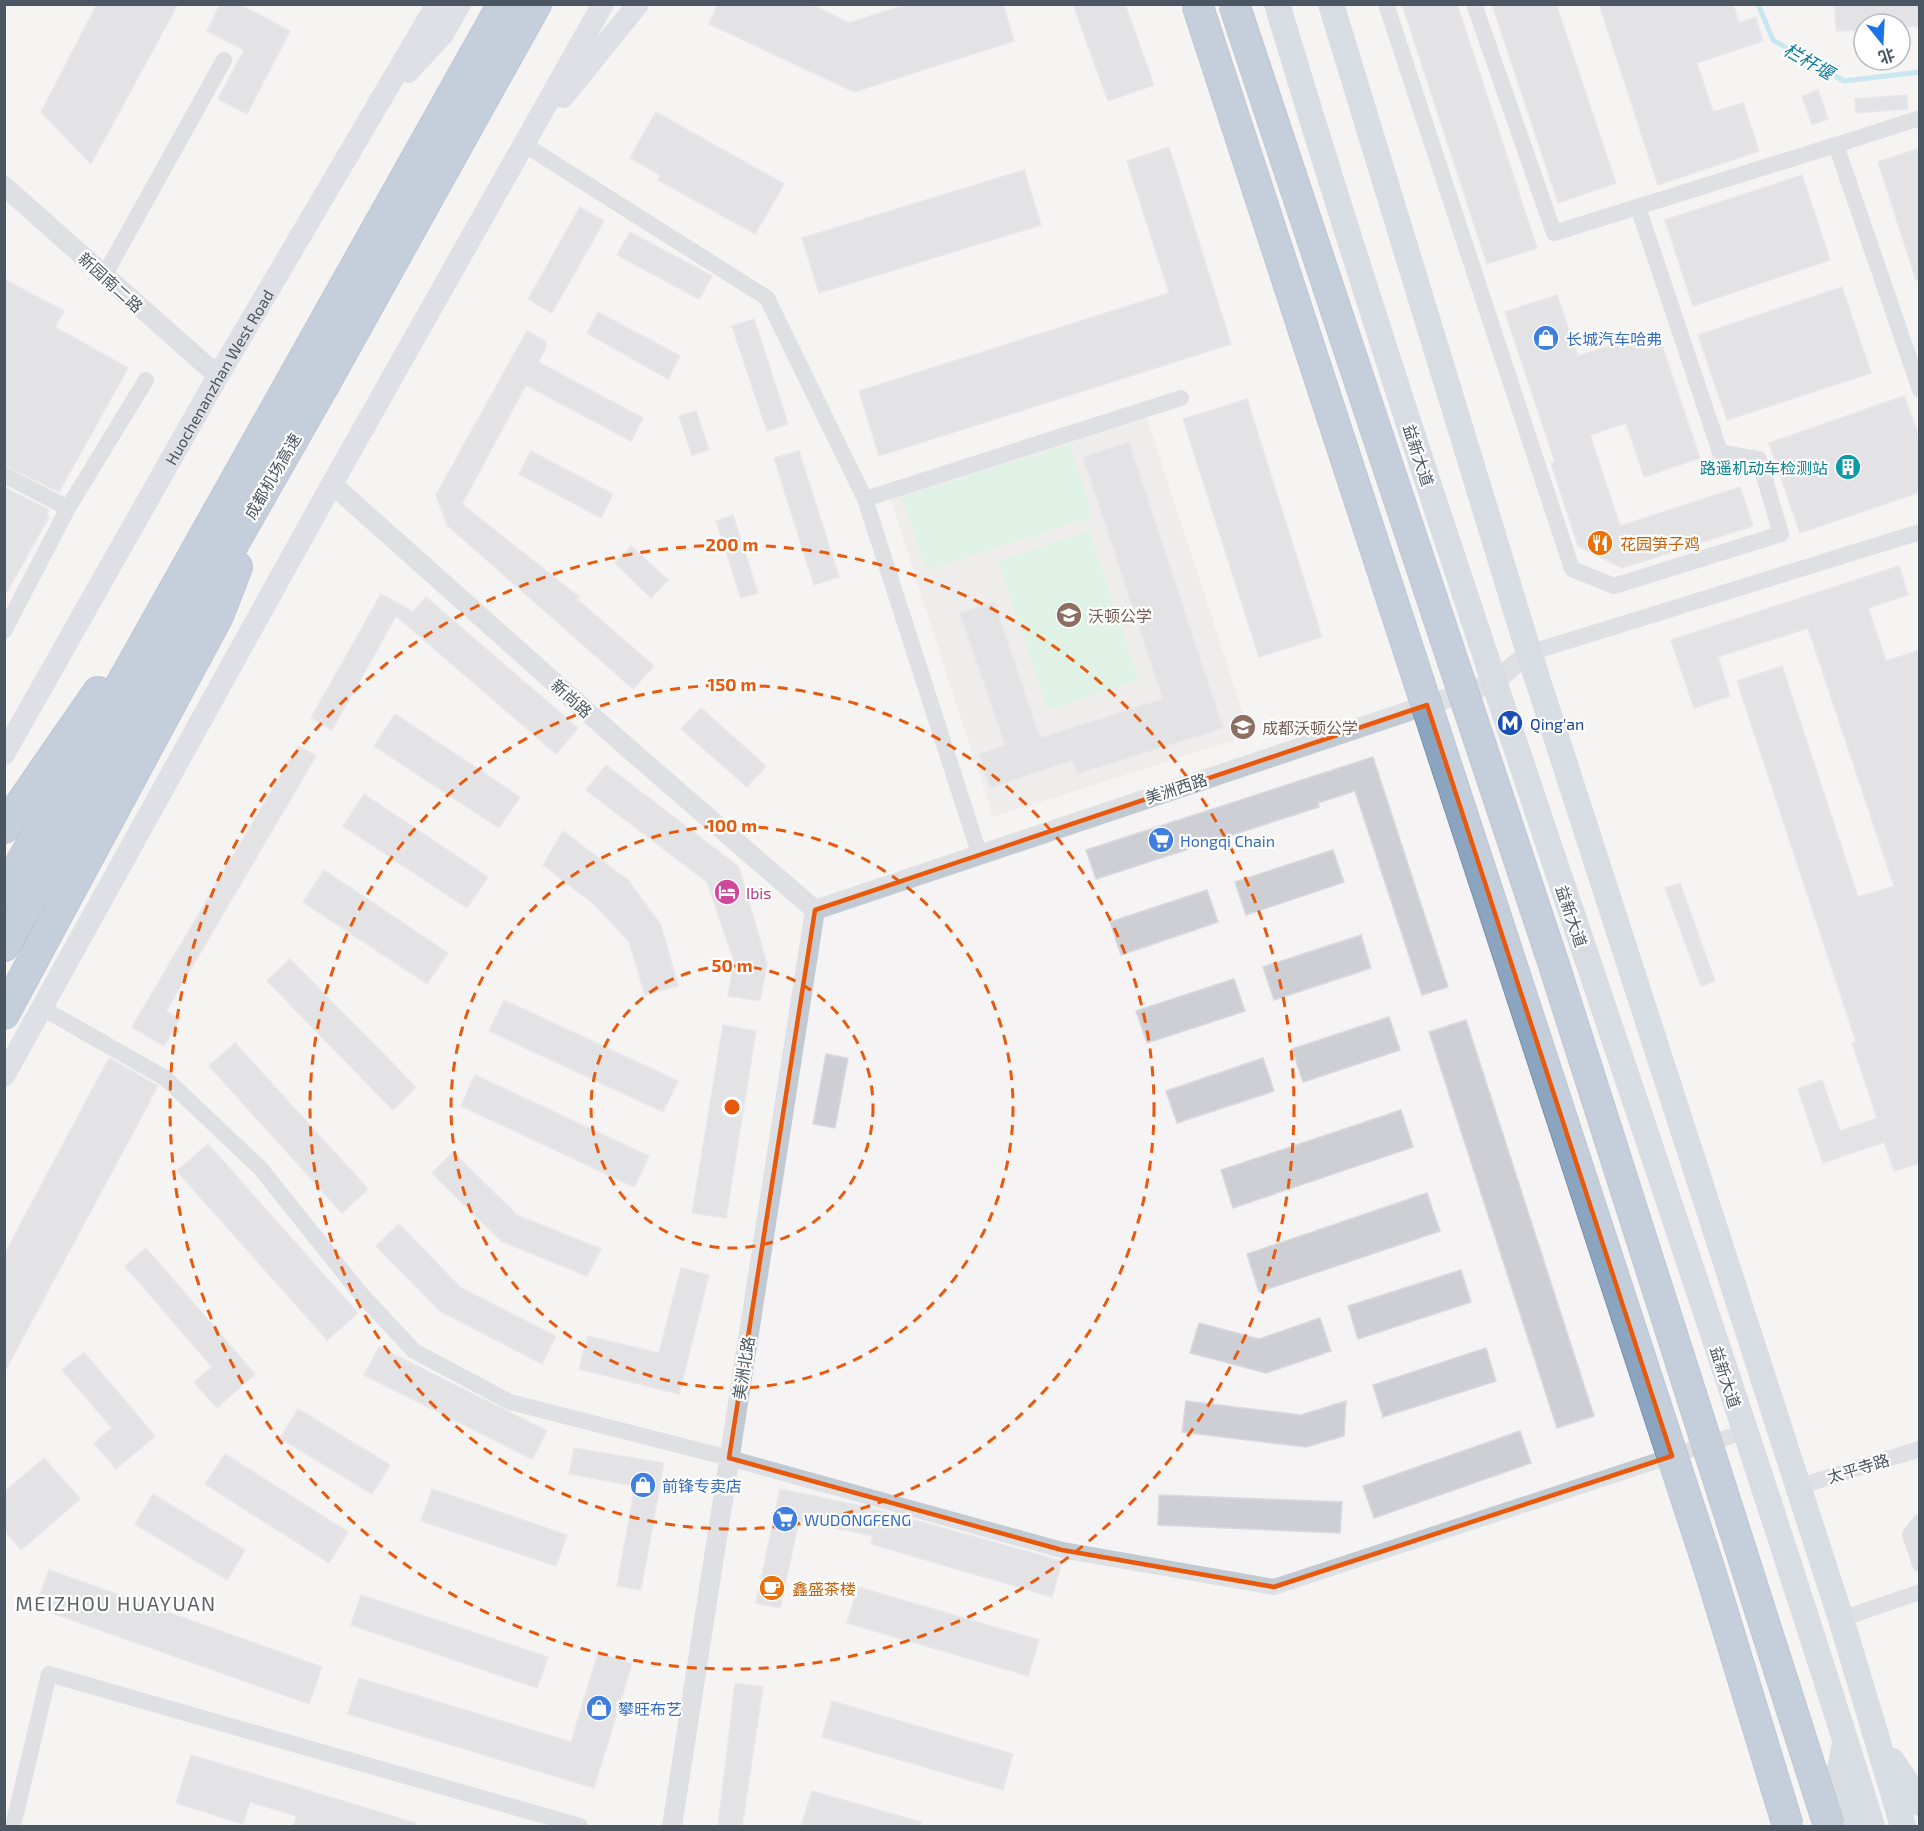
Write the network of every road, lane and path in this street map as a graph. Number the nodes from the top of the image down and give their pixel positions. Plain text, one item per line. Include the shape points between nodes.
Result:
1 (437, 4) edge
2 (460, 4) edge
3 (503, 4) edge
4 (536, 4) edge
5 (603, 4) edge
6 (638, 4) edge
7 (1197, 4) edge
8 (1234, 4) edge
9 (1277, 4) edge
10 (1331, 4) edge
11 (1386, 4) edge
12 (1474, 4) edge
13 (224, 60) dead end
14 (378, 104) junction
15 (1920, 118) edge
16 (525, 145) junction
17 (1836, 145) junction
18 (7, 194) edge
19 (1638, 207) junction
20 (104, 276) junction
21 (218, 376) junction
22 (146, 380) dead end
23 (325, 383) junction
24 (1920, 390) edge
25 (1181, 398) dead end
26 (4, 475) edge
27 (332, 484) junction
28 (865, 499) junction
29 (68, 508) junction
30 (1920, 532) edge
31 (193, 557) junction
32 (4, 631) edge
33 (1529, 653) junction
34 (1493, 683) junction
35 (4, 754) edge
36 (4, 828) edge
37 (979, 853) junction
38 (4, 893) edge
39 (815, 910) junction
40 (4, 946) edge
41 (42, 1008) junction
42 (4, 1014) edge
43 (4, 1076) edge
44 (1744, 1432) junction
45 (1920, 1449) edge
46 (729, 1458) junction
47 (1797, 1487) junction
48 (1920, 1522) edge
49 (1920, 1564) edge
50 (1920, 1592) edge
51 (1841, 1619) junction
52 (1876, 1736) junction
53 (1846, 1741) junction
54 (1920, 1803) edge
55 (13, 1827) edge
56 (580, 1827) edge
57 (672, 1827) edge
58 (1788, 1827) edge
59 (1829, 1827) edge
60 (1852, 1827) edge
61 (1872, 1827) edge
62 (1903, 1827) edge

1 - 14 main road, Huochenanzhan West Road
2 - 14 main road via 443,34
3 - 31 highway, 成都机场高速
4 - 23 highway, 成都机场高速
5 - 16 main road
6 - 16 main road
7 - 58 highway, bridge via 1711,1574
8 - 59 highway, bridge via 1557,976
9 - 34 main road, 益新大道 via 1335,198
10 - 33 main road, 益新大道
11 - 19 street via 1572,569 1614,586 1781,534 1759,459 1720,452
12 - 19 street via 1554,233
13 - 20 street
14 - 21 main road, Huochenanzhan West Road
15 - 17 street
16 - 27 main road
16 - 28 street via 767,298
17 - 19 street
17 - 24 street
18 - 20 street, 新园南二路
20 - 21 street, 新园南二路
21 - 35 main road, Huochenanzhan West Road
22 - 29 street
23 - 40 highway, 成都机场高速
23 - 42 highway via 239,562 218,616
25 - 28 street
26 - 29 street
27 - 39 street, 新尚路 via 629,750
27 - 41 main road
28 - 37 street
29 - 32 street
30 - 33 street
31 - 36 highway
31 - 38 highway, 成都机场高速
33 - 34 street, 美洲西路
33 - 47 main road, 益新大道
34 - 37 street, 美洲西路
34 - 44 main road, 益新大道
37 - 39 street, 美洲西路
39 - 46 street, 美洲北路
41 - 43 main road
41 - 46 street via 165,1078 261,1168 360,1293 414,1352 510,1402
44 - 46 street via 1274,1587 1062,1550
44 - 53 main road, 益新大道
45 - 47 street, 太平寺路
46 - 57 street, 美洲北路
47 - 51 main road, 益新大道
48 - 49 street via 1910,1535
50 - 51 street
51 - 52 main road, 益新大道
52 - 54 main road
52 - 62 main road, 益新大道
53 - 60 main road via 1838,1779
53 - 61 main road, 益新大道
55 - 56 street via 49,1674

